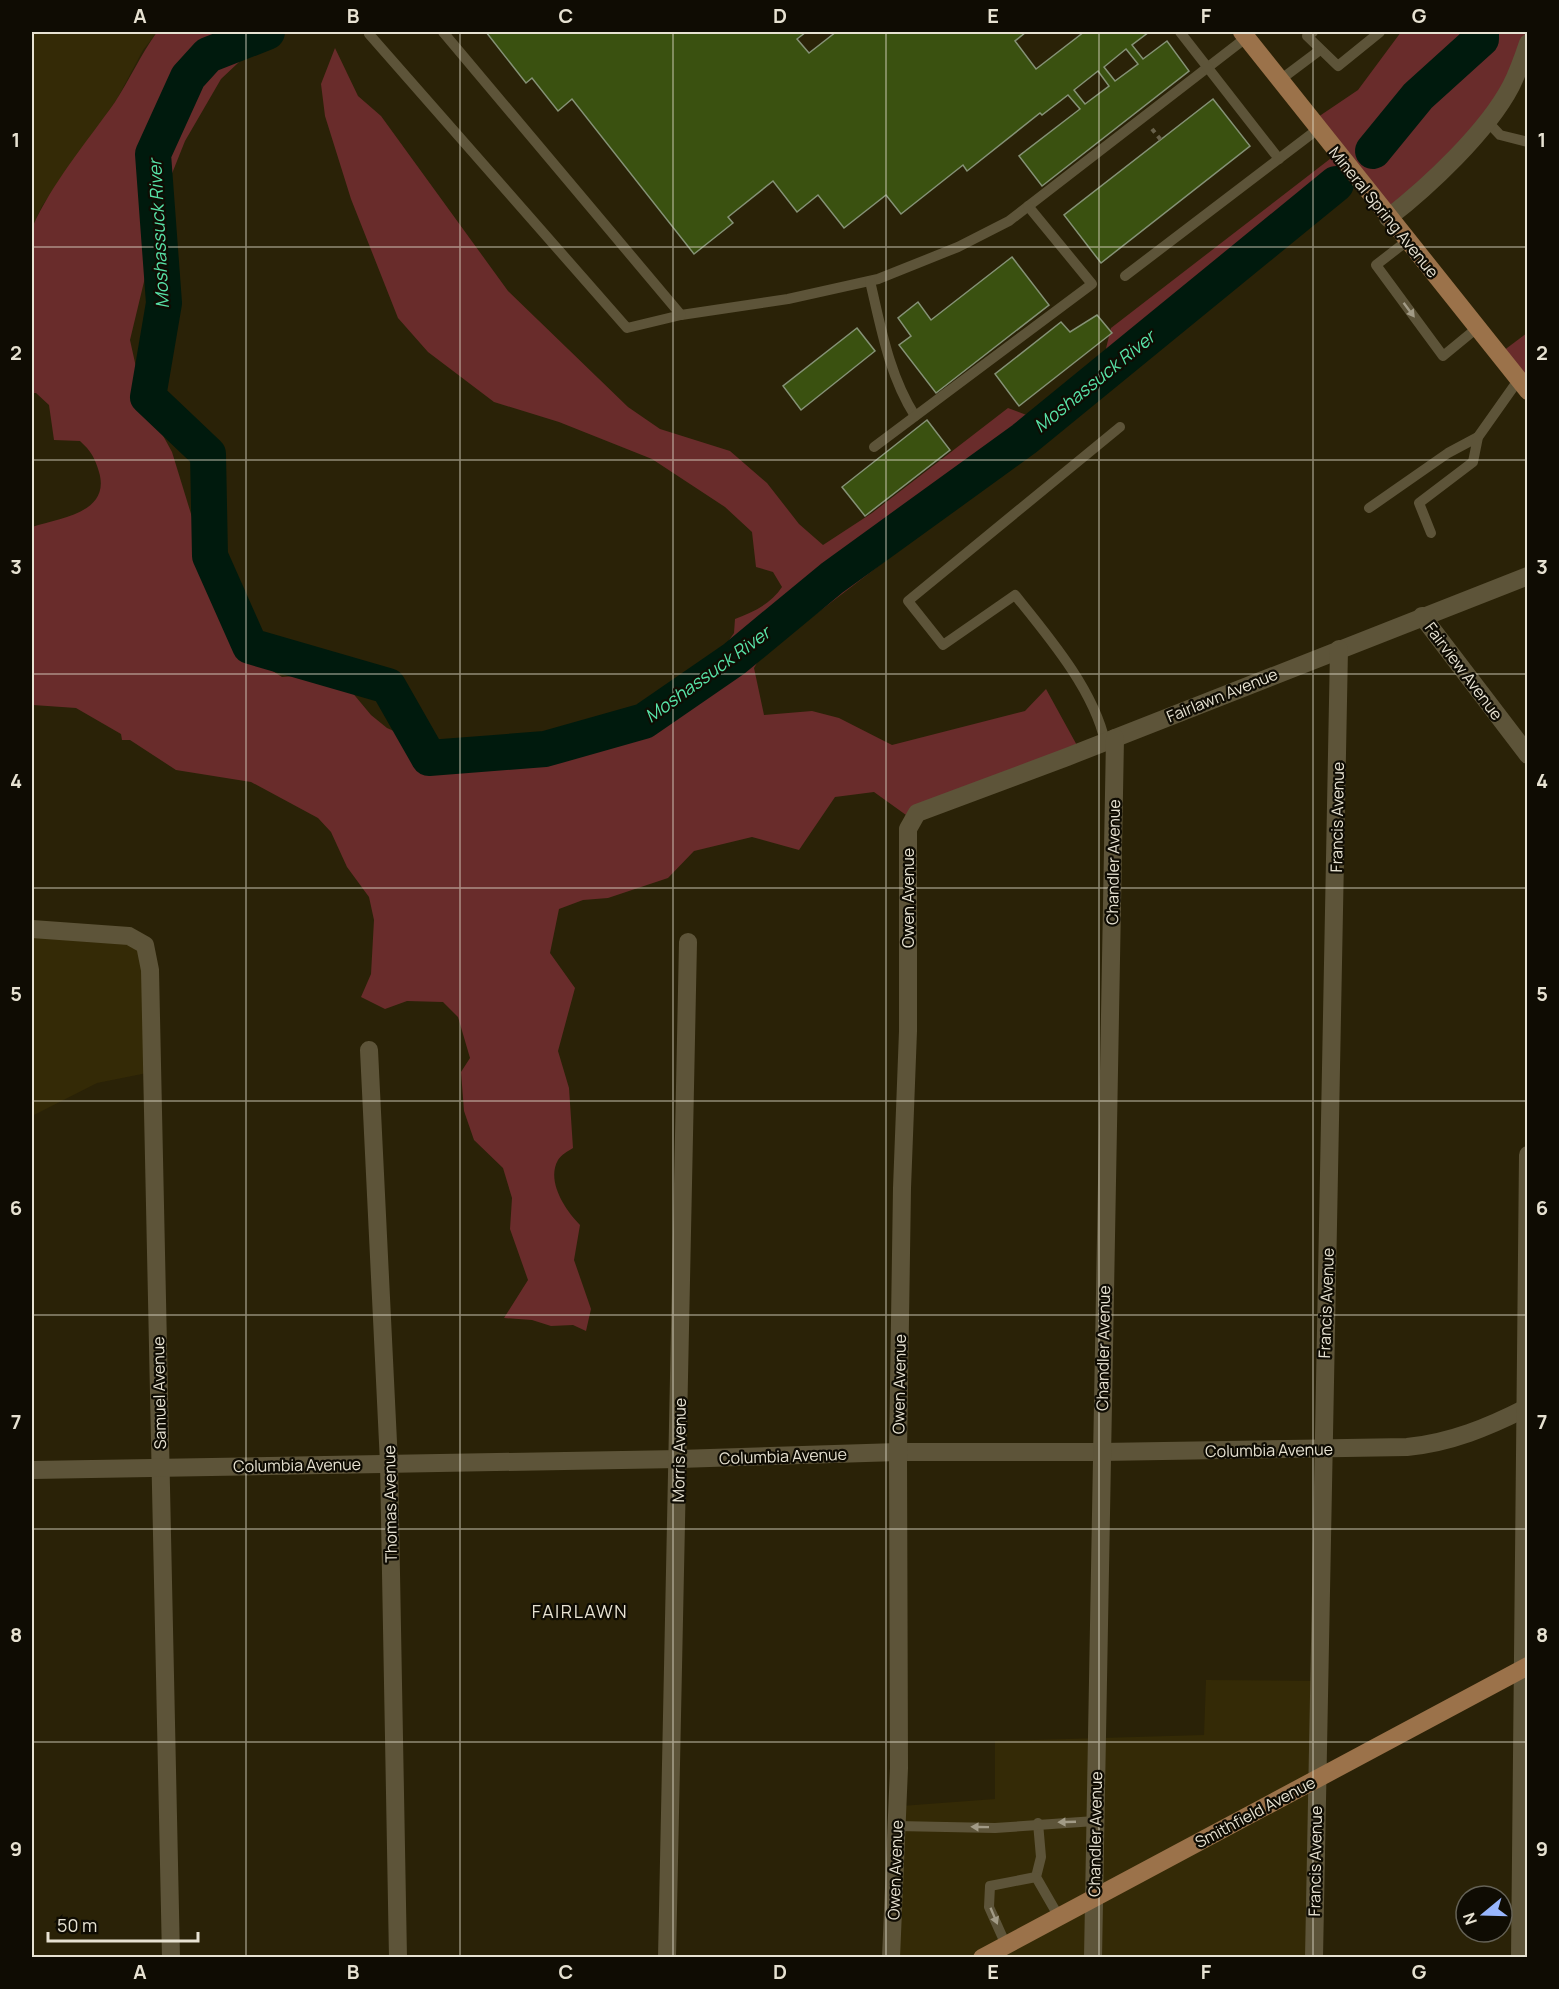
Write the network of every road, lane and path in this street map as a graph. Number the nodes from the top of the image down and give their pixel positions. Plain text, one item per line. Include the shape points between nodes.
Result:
1 (368, 32) edge
2 (443, 32) edge
3 (1180, 32) edge
4 (1313, 32) edge
5 (1380, 32) edge
6 (1244, 34) edge
7 (1527, 43) edge
8 (1320, 50) junction
9 (1209, 67) junction
10 (1280, 80) junction
11 (1486, 120) junction
12 (1318, 129) junction
13 (1527, 142) edge
14 (1279, 159) junction
15 (1028, 206) junction
16 (1388, 218) junction
17 (1407, 241) junction
18 (1125, 276) dead end
19 (870, 281) junction
20 (681, 315) junction
21 (1477, 328) junction
22 (1523, 385) edge
23 (915, 417) junction
24 (1120, 427) dead end
25 (1478, 437) junction
26 (874, 447) dead end
27 (1369, 508) dead end
28 (1431, 533) dead end
29 (1527, 576) edge
30 (1422, 616) junction
31 (1339, 649) junction
32 (1110, 740) junction
33 (1527, 754) edge
34 (916, 813) joint
35 (32, 929) edge
36 (688, 942) dead end
37 (369, 1050) dead end
38 (1527, 1155) edge
39 (1526, 1408) edge
40 (1321, 1449) junction
41 (898, 1452) junction
42 (1101, 1452) junction
43 (679, 1459) junction
44 (389, 1463) junction
45 (160, 1468) junction
46 (32, 1470) edge
47 (1525, 1667) edge
48 (1316, 1779) junction
49 (1095, 1821) junction
50 (1038, 1823) junction
51 (897, 1826) junction
52 (1036, 1877) junction
53 (1094, 1898) junction
54 (1059, 1917) junction
55 (1006, 1945) junction
56 (171, 1958) edge
57 (399, 1958) edge
58 (667, 1958) edge
59 (891, 1958) edge
60 (982, 1958) edge
61 (1093, 1958) edge
62 (1314, 1958) edge
63 (1520, 1958) edge

1 - 20 lane via 627,328
2 - 20 lane
3 - 9 lane
4 - 8 lane via 1307,36
5 - 8 lane via 1338,66
6 - 9 lane
6 - 10 main road, Mineral Spring Avenue
7 - 11 street via 1510,88
8 - 10 lane
9 - 14 lane
9 - 15 lane
10 - 12 main road, Mineral Spring Avenue
11 - 13 lane via 1500,135
11 - 16 street via 1414,197
12 - 14 lane
12 - 16 main road, Mineral Spring Avenue
14 - 18 lane
15 - 19 lane via 1009,221 958,247
15 - 23 lane via 1092,284
16 - 17 main road, Mineral Spring Avenue
17 - 21 main road, Mineral Spring Avenue
17 -> 21 lane via 1376,265 1443,356
19 - 20 lane via 788,299
19 - 23 lane via 898,390
21 - 22 main road, Mineral Spring Avenue
22 - 25 lane
23 - 26 lane
24 - 32 lane via 908,601 943,645 1015,595 1051,640
25 - 27 lane
25 - 28 lane via 1473,462 1419,503
29 - 30 street, Fairlawn Avenue
30 - 31 street, Fairlawn Avenue
30 - 33 street, Fairview Avenue
31 - 32 street, Fairlawn Avenue
31 - 40 street, Francis Avenue via 1330,1193
32 - 34 street, Fairlawn Avenue
32 - 42 street, Chandler Avenue
34 - 41 street, Owen Avenue via 908,829 908,1031
35 - 45 street, Samuel Avenue via 129,936 145,945 150,970
36 - 43 street, Morris Avenue
37 - 44 street, Thomas Avenue
38 - 39 street
39 - 40 street, Columbia Avenue via 1486,1427 1424,1445
39 - 47 street
40 - 42 street, Columbia Avenue
40 - 48 street, Francis Avenue
41 - 42 street, Columbia Avenue
41 - 43 street, Columbia Avenue
41 - 51 street, Owen Avenue
42 - 49 street, Chandler Avenue
43 - 44 street, Columbia Avenue
43 - 58 street, Morris Avenue
44 - 45 street, Columbia Avenue
44 - 57 street, Thomas Avenue
45 - 46 street, Columbia Avenue
45 - 56 street, Samuel Avenue
47 - 48 main road, Smithfield Avenue
47 - 63 street
48 - 53 main road, Smithfield Avenue
48 - 62 street, Francis Avenue
49 -> 50 lane
49 - 53 street, Chandler Avenue
50 -> 51 lane via 995,1828
50 - 52 lane via 1041,1857
51 - 59 street, Owen Avenue
52 - 54 lane
52 -> 55 lane via 990,1886 989,1907
53 - 54 main road, Smithfield Avenue
53 - 61 street, Chandler Avenue
54 - 55 main road, Smithfield Avenue
55 - 60 main road, Smithfield Avenue

